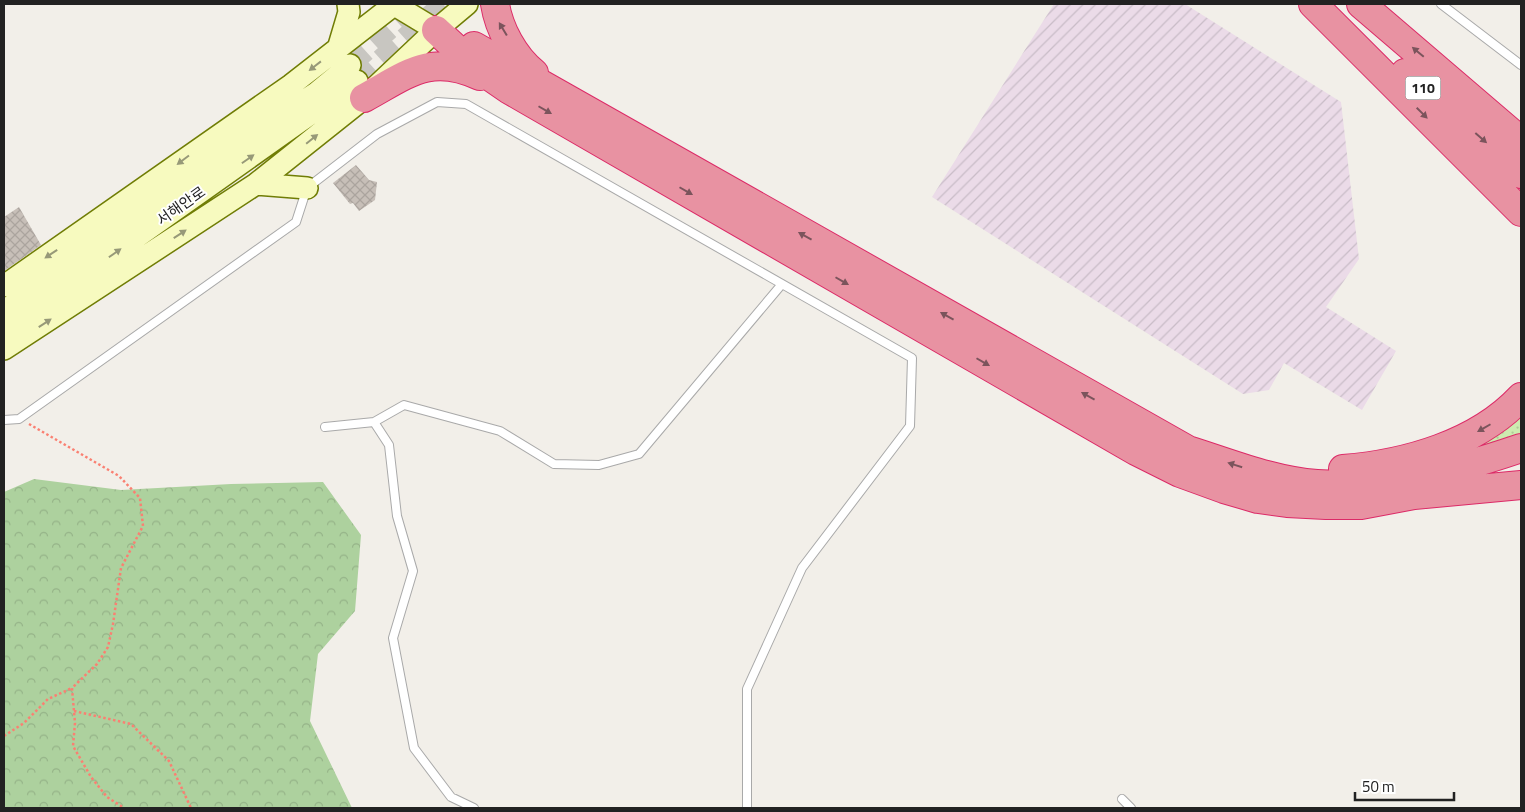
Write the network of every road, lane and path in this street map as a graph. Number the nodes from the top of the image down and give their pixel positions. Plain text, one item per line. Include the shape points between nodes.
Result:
1 (348, 4) edge
2 (394, 4) edge
3 (467, 4) edge
4 (495, 4) edge
5 (1313, 4) edge
6 (1324, 4) edge
7 (1361, 4) edge
8 (1441, 4) edge
9 (436, 30) junction
10 (1521, 65) edge
11 (352, 73) junction
12 (508, 89) junction
13 (586, 111) junction
14 (1521, 141) edge
15 (1521, 174) edge
16 (256, 184) junction
17 (307, 188) junction
18 (1521, 212) edge
19 (782, 284) junction
20 (4, 286) edge
21 (4, 311) edge
22 (4, 331) edge
23 (4, 350) edge
24 (1521, 398) edge
25 (19, 419) junction
26 (4, 420) edge
27 (374, 422) junction
28 (326, 427) dead end
29 (1521, 448) edge
30 (1521, 460) edge
31 (1267, 474) junction
32 (1521, 486) edge
33 (1414, 495) junction
34 (72, 688) junction
35 (74, 711) junction
36 (4, 736) edge
37 (1122, 799) dead end
38 (124, 808) edge
39 (192, 808) edge
40 (474, 808) edge
41 (747, 808) edge
42 (1131, 808) edge

1 - 11 main road
2 - 9 main road
2 - 11 main road
3 - 9 main road
13 -> 4 highway via 522,63 498,22
5 -> 18 highway
6 -> 15 highway, 110
14 -> 7 highway, 110
8 - 10 lane
9 - 11 main road
9 - 12 highway via 476,67
9 - 13 highway via 484,51
11 - 12 highway via 412,72 439,65 460,67
16 -> 11 main road
11 -> 20 main road via 291,85
11 - 21 main road, 서해안로 via 276,119
22 -> 11 main road, 서해안로
12 -> 33 highway via 1136,451 1180,473 1258,499 1287,503 1361,504
31 -> 13 highway via 1188,450
16 - 17 main road
23 -> 16 main road
17 - 19 lane via 386,129 436,102 466,104
17 - 25 lane via 296,222
19 - 27 lane via 639,454 599,465 554,464 500,432 404,405
19 - 41 lane via 912,358 910,426 802,568 746,689
24 -> 31 highway via 1486,428 1435,450 1368,467
25 - 26 lane
25 - 34 path via 119,476 140,498 143,526 121,568 108,648 97,664
27 - 28 lane
27 - 40 lane via 389,445 397,516 414,571 393,638 414,748 451,797
29 - 31 highway via 1454,471 1389,483 1316,484
30 - 33 highway
32 - 33 highway
34 - 35 path
34 - 36 path via 48,699 24,723
35 - 38 path via 72,746 107,797
35 - 39 path via 131,724 169,761
37 - 42 lane

